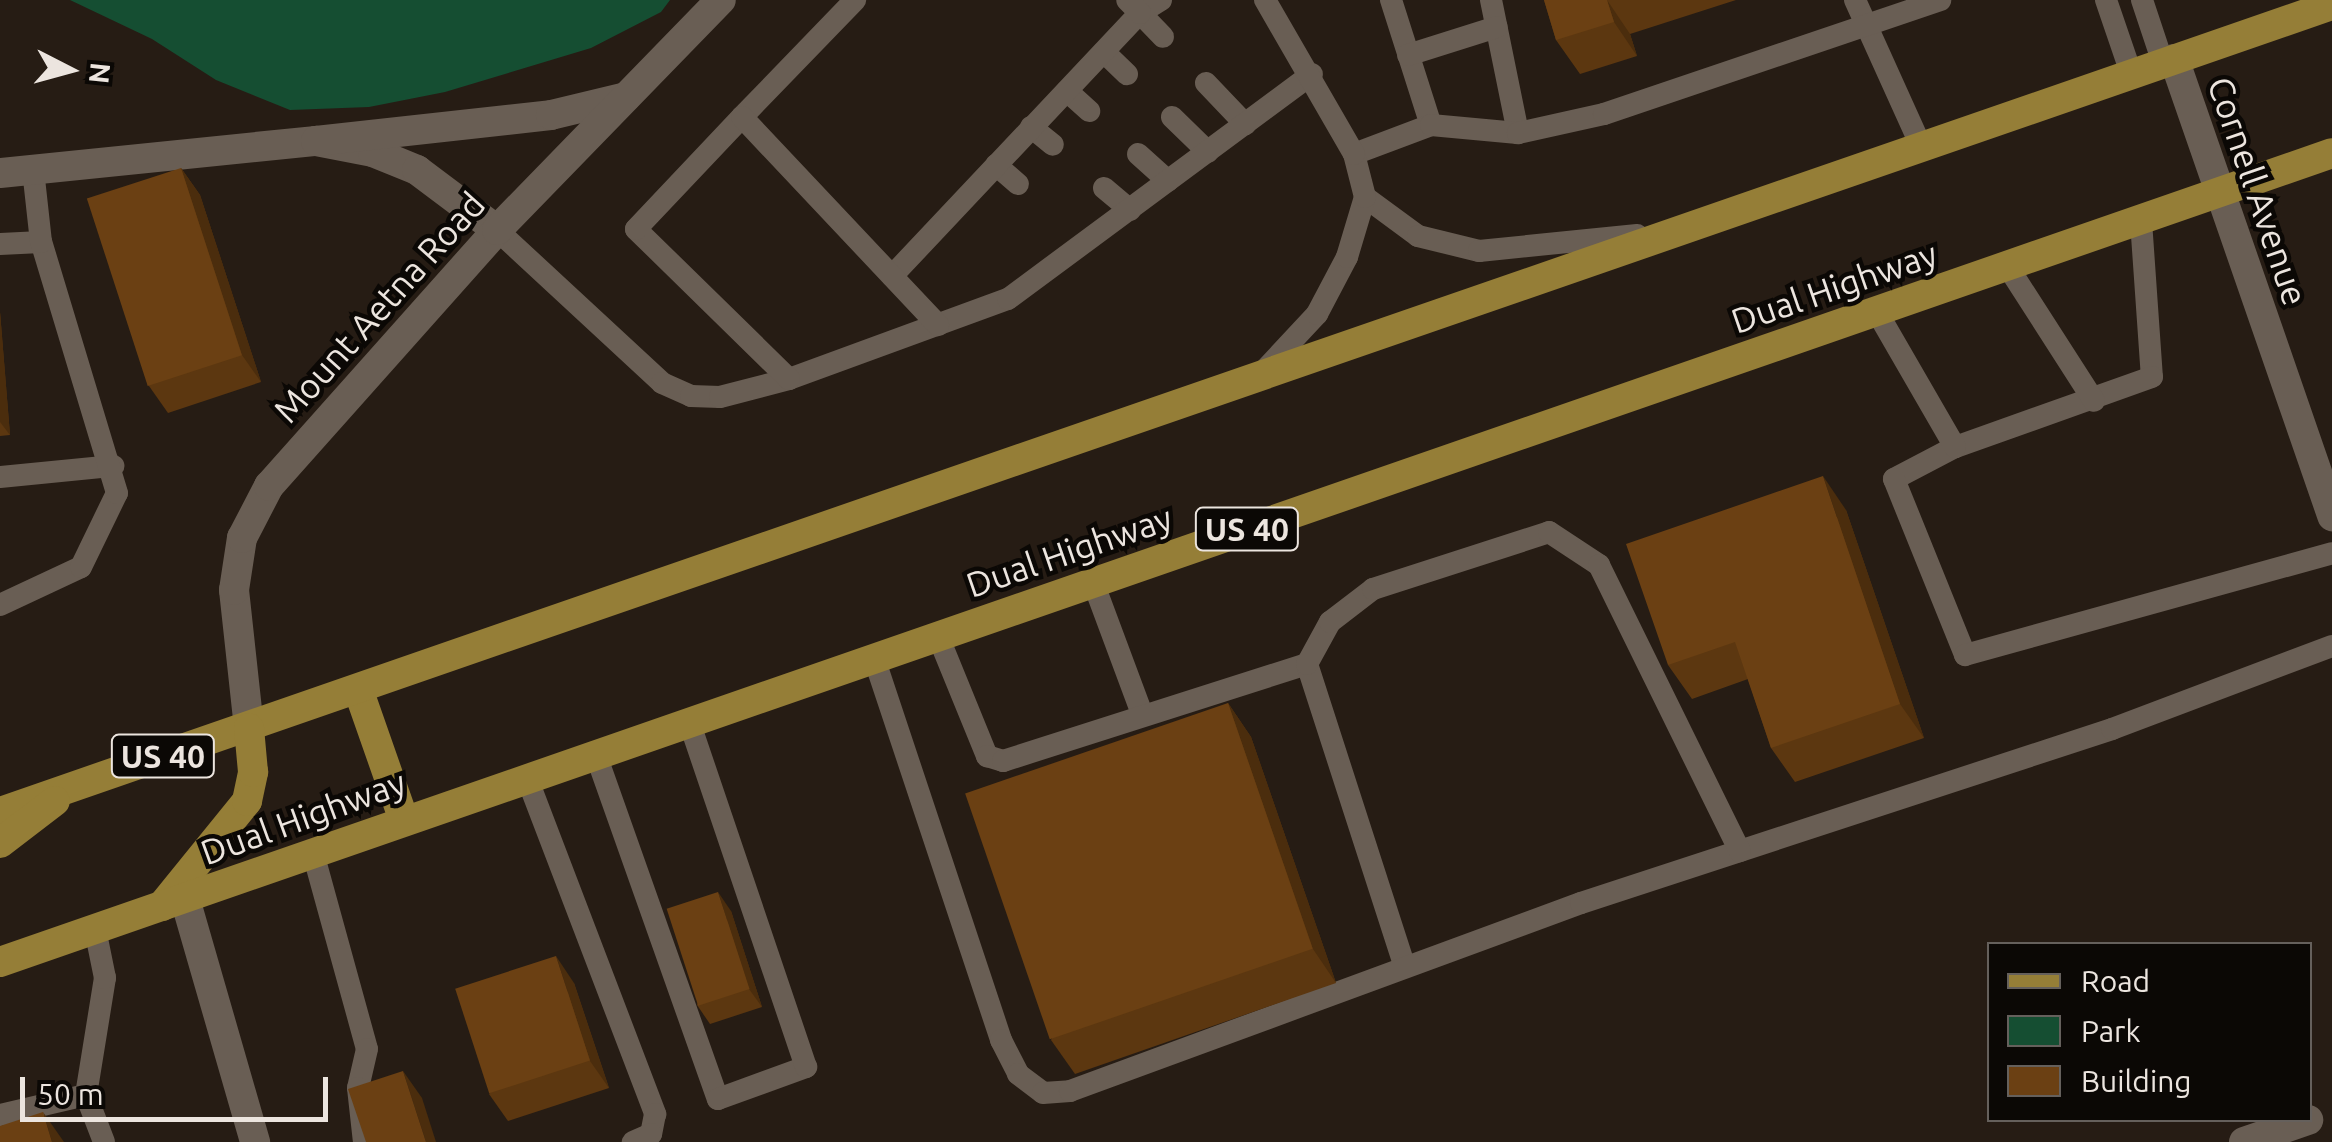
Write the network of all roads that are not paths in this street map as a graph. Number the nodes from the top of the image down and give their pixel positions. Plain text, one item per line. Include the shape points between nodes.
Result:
1 (721, 0) edge
2 (855, 0) edge
3 (1161, 0) edge
4 (1265, 0) edge
5 (1392, 0) edge
6 (1490, 0) edge
7 (1855, 0) edge
8 (1940, 0) edge
9 (2106, 0) edge
10 (2142, 0) edge
11 (2332, 5) edge
12 (1134, 6) edge
13 (1866, 26) junction
14 (1497, 27) junction
15 (1162, 36) dead end
16 (1104, 52) junction
17 (1408, 55) junction
18 (2169, 61) junction
19 (1127, 74) dead end
20 (1312, 74) junction
21 (2131, 74) junction
22 (1206, 83) dead end
23 (1067, 91) junction
24 (626, 97) junction
25 (1089, 111) dead end
26 (742, 118) junction
27 (1172, 118) dead end
28 (1245, 124) junction
29 (1031, 126) junction
30 (1430, 126) junction
31 (1518, 133) junction
32 (316, 141) junction
33 (1053, 146) dead end
34 (1920, 146) junction
35 (1208, 152) junction
36 (2332, 153) edge
37 (1138, 154) dead end
38 (1354, 154) junction
39 (996, 165) junction
40 (33, 169) junction
41 (0, 173) edge
42 (1168, 181) junction
43 (1018, 184) dead end
44 (1104, 188) dead end
45 (2216, 194) junction
46 (1365, 197) junction
47 (1130, 210) junction
48 (2141, 222) junction
49 (1066, 226) dead end
50 (497, 230) junction
51 (1676, 230) junction
52 (41, 242) junction
53 (1086, 242) junction
54 (0, 244) edge
55 (2008, 267) junction
56 (892, 276) junction
57 (1877, 312) junction
58 (938, 325) junction
59 (1260, 375) junction
60 (789, 379) junction
61 (2094, 401) junction
62 (1955, 447) junction
63 (112, 466) junction
64 (0, 477) edge
65 (2332, 516) edge
66 (2332, 553) edge
67 (1093, 582) junction
68 (0, 605) edge
69 (938, 636) junction
70 (2332, 646) edge
71 (874, 658) junction
72 (1306, 664) junction
73 (358, 689) junction
74 (1142, 714) junction
75 (689, 722) junction
76 (249, 728) junction
77 (596, 754) junction
78 (527, 778) junction
79 (77, 784) junction
80 (0, 812) edge
81 (404, 820) junction
82 (0, 843) edge
83 (1740, 851) junction
84 (313, 853) junction
85 (173, 903) junction
86 (96, 929) junction
87 (0, 962) edge
88 (1405, 967) junction
89 (86, 1095) junction
90 (0, 1115) edge
91 (2301, 1122) edge
92 (104, 1142) edge
93 (255, 1142) edge
94 (364, 1142) edge
95 (633, 1142) edge
96 (2244, 1142) edge

1 - 24 street, Mount Aetna Road
2 - 26 lane
3 - 12 lane
4 - 20 lane
5 - 17 lane
6 - 14 lane
7 - 13 lane
8 - 13 lane
9 - 21 lane
10 - 18 lane
11 - 18 main road, US 40
12 - 15 lane
12 - 16 lane
13 - 31 lane via 1604,114
13 - 34 lane
14 - 17 lane
14 - 31 lane
16 - 19 lane
16 - 23 lane
17 - 30 lane
18 - 21 main road, US 40
18 - 45 street, Cornell Avenue
20 - 28 lane
20 - 38 lane
21 - 34 main road, US 40
22 - 28 lane
23 - 25 lane
23 - 29 lane
24 - 32 street via 551,116
24 - 50 street, Mount Aetna Road
26 - 56 lane
26 - 60 lane via 636,229
27 - 35 lane
28 - 35 lane
29 - 33 lane
29 - 39 lane
30 - 31 lane
30 - 38 lane
32 - 40 street
32 - 50 street via 374,152 417,170
34 - 51 main road, US 40
35 - 42 lane
36 - 45 main road, Dual Highway / US 40
37 - 42 lane
38 - 46 lane
39 - 43 lane
39 - 56 lane
40 - 41 street
40 - 52 lane
42 - 47 lane
44 - 47 lane
45 - 48 main road, Dual Highway / US 40
45 - 65 street, Cornell Avenue
46 - 51 lane via 1418,236 1479,251
46 - 59 lane via 1347,257 1317,314
47 - 53 lane
48 - 55 main road, Dual Highway / US 40
48 - 61 lane via 2152,377
49 - 53 lane
50 - 60 lane via 662,383 691,396 720,397
50 - 76 street, Mount Aetna Road via 270,486 242,538 234,590
51 - 59 main road, US 40
52 - 54 lane
52 - 63 lane
53 - 58 lane via 1008,299
55 - 57 main road, Dual Highway / US 40
55 - 61 lane
56 - 58 lane
57 - 62 lane
57 - 67 main road, Dual Highway / US 40
58 - 60 lane
59 - 73 main road, US 40
61 - 62 lane
62 - 66 lane via 1894,479 1966,655
63 - 64 lane
63 - 68 lane via 117,493 81,567
67 - 69 main road, Dual Highway / US 40
67 - 74 lane
69 - 71 main road, Dual Highway / US 40
69 - 74 lane via 991,759 1003,761
70 - 83 lane via 2112,729
71 - 75 main road, Dual Highway / US 40
71 - 88 lane via 1000,1040 1030,1086 1042,1093 1070,1091
72 - 74 lane
72 - 83 lane via 1330,622 1373,589 1549,532 1599,565
72 - 88 lane
73 - 76 main road, US 40
73 - 81 main road
75 - 77 main road, Dual Highway / US 40
75 - 77 lane via 806,1067 718,1099
76 - 79 main road, US 40
76 - 85 main road via 253,772 247,801
77 - 78 main road, Dual Highway / US 40
78 - 81 main road, Dual Highway / US 40
78 - 95 lane via 655,1114 651,1134
79 - 80 main road, US 40
79 - 82 main road
81 - 84 main road, Dual Highway / US 40
83 - 88 lane
84 - 85 main road, Dual Highway / US 40
84 - 94 lane via 367,1050 358,1088
85 - 86 main road, Dual Highway / US 40
85 - 93 street
86 - 87 main road, Dual Highway / US 40
86 - 89 lane via 105,978
89 - 90 lane
89 - 92 lane
91 - 96 street

